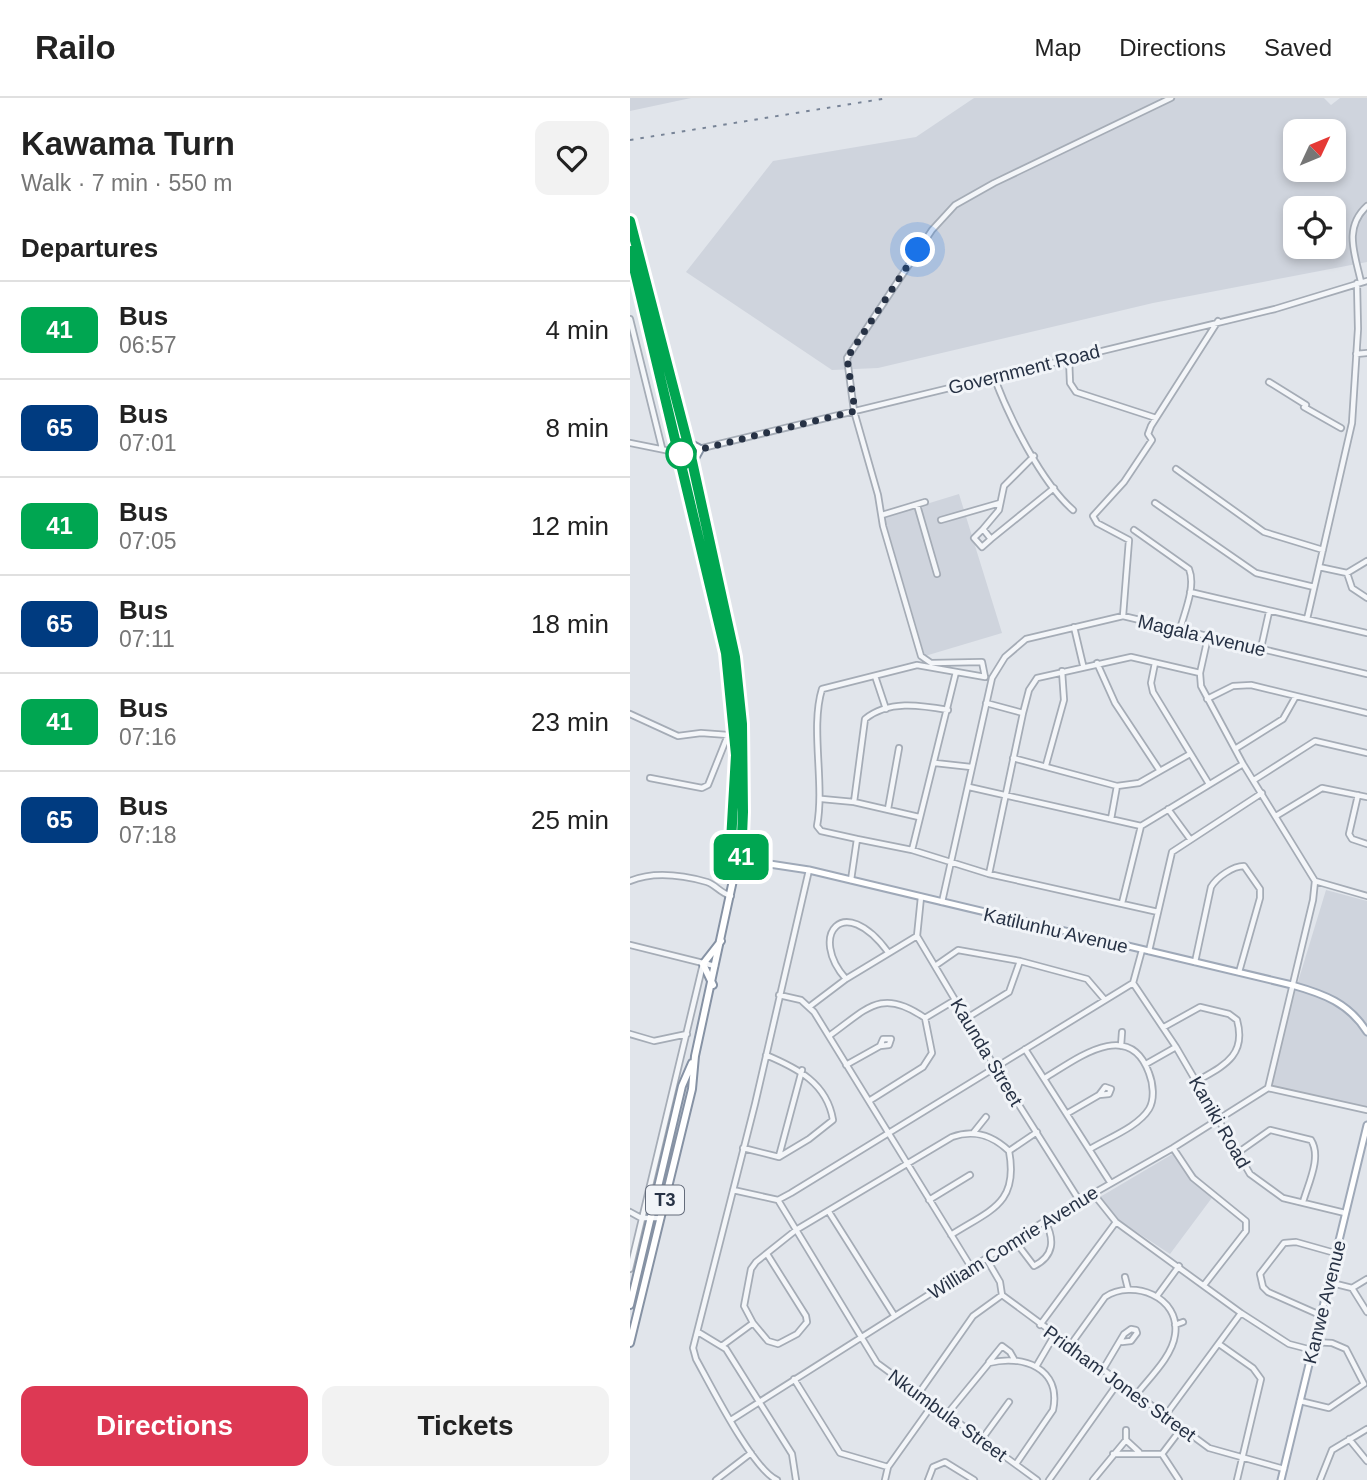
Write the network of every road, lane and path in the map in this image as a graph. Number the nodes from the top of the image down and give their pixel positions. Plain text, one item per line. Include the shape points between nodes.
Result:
1 (1171, 98) edge
2 (1367, 206) edge
3 (630, 221) edge
4 (630, 251) edge
5 (1362, 282) edge
6 (630, 318) edge
7 (1218, 321) junction
8 (1367, 353) edge
9 (1356, 354) junction
10 (1069, 358) junction
11 (993, 377) junction
12 (1269, 382) dead end
13 (855, 411) junction
14 (1156, 418) junction
15 (1340, 428) dead end
16 (688, 442) junction
17 (630, 443) edge
18 (662, 447) junction
19 (700, 449) junction
20 (690, 452) junction
21 (680, 453) junction
22 (1034, 456) junction
23 (693, 463) junction
24 (1176, 469) dead end
25 (1054, 488) junction
26 (925, 502) dead end
27 (1000, 503) junction
28 (1155, 503) dead end
29 (917, 505) junction
30 (1073, 510) dead end
31 (882, 516) junction
32 (941, 520) dead end
33 (983, 529) junction
34 (1134, 530) dead end
35 (991, 539) junction
36 (1323, 550) junction
37 (1367, 561) edge
38 (1319, 567) junction
39 (1347, 573) junction
40 (937, 574) dead end
41 (1314, 587) junction
42 (1190, 592) junction
43 (1367, 598) edge
44 (1269, 611) junction
45 (1123, 616) junction
46 (1307, 619) junction
47 (1074, 627) junction
48 (1180, 629) junction
49 (1367, 634) edge
50 (1208, 637) junction
51 (1261, 649) junction
52 (1097, 663) junction
53 (1155, 663) junction
54 (1083, 665) junction
55 (1062, 670) junction
56 (956, 672) junction
57 (1200, 673) junction
58 (1367, 674) edge
59 (875, 676) junction
60 (985, 677) junction
61 (992, 678) junction
62 (1297, 696) junction
63 (1207, 699) junction
64 (986, 703) junction
65 (886, 709) junction
66 (948, 710) junction
67 (1023, 713) junction
68 (1367, 713) edge
69 (630, 714) edge
70 (735, 728) junction
71 (728, 735) junction
72 (899, 748) dead end
73 (1235, 749) junction
74 (1367, 753) edge
75 (1190, 754) junction
76 (1013, 758) junction
77 (935, 762) junction
78 (1243, 764) junction
79 (1046, 765) junction
80 (971, 767) junction
81 (1160, 771) junction
82 (650, 778) dead end
83 (1254, 780) junction
84 (1209, 784) junction
85 (1117, 786) junction
86 (969, 787) junction
87 (1262, 793) junction
88 (1005, 794) junction
89 (1358, 795) junction
90 (1367, 797) edge
91 (822, 799) junction
92 (854, 802) junction
93 (1168, 809) junction
94 (887, 810) junction
95 (1276, 816) junction
96 (919, 817) junction
97 (1111, 819) junction
98 (1142, 826) junction
99 (857, 839) junction
100 (1191, 839) junction
101 (741, 844) junction
102 (1367, 844) edge
103 (912, 850) junction
104 (730, 858) junction
105 (741, 860) junction
106 (755, 862) junction
107 (951, 863) junction
108 (809, 870) junction
109 (735, 871) junction
110 (989, 874) junction
111 (734, 880) junction
112 (851, 880) junction
113 (630, 881) edge
114 (1315, 881) junction
115 (730, 896) junction
116 (1367, 896) edge
117 (921, 897) junction
118 (942, 902) junction
119 (1122, 903) junction
120 (1158, 912) junction
121 (918, 936) junction
122 (722, 939) junction
123 (630, 945) edge
124 (1145, 951) junction
125 (888, 953) junction
126 (1020, 961) junction
127 (1195, 962) junction
128 (703, 964) junction
129 (716, 966) junction
130 (935, 966) junction
131 (1239, 972) junction
132 (846, 979) junction
133 (1133, 983) junction
134 (713, 985) junction
135 (1292, 985) junction
136 (779, 995) junction
137 (956, 1000) junction
138 (1105, 1000) junction
139 (810, 1007) junction
140 (925, 1018) junction
141 (966, 1018) junction
142 (1164, 1027) junction
143 (1122, 1032) dead end
144 (1367, 1032) edge
145 (630, 1034) edge
146 (687, 1034) junction
147 (829, 1036) junction
148 (880, 1046) dead end
149 (1121, 1046) junction
150 (1177, 1047) junction
151 (1025, 1049) junction
152 (766, 1055) junction
153 (695, 1056) junction
154 (1146, 1064) junction
155 (846, 1065) junction
156 (995, 1067) junction
157 (802, 1070) junction
158 (1045, 1078) junction
159 (1197, 1081) junction
160 (1268, 1088) junction
161 (1099, 1095) dead end
162 (869, 1101) junction
163 (1367, 1110) edge
164 (1068, 1113) junction
165 (986, 1117) dead end
166 (1218, 1117) junction
167 (1367, 1125) edge
168 (974, 1132) junction
169 (1037, 1132) junction
170 (887, 1133) junction
171 (743, 1148) junction
172 (1173, 1148) junction
173 (1090, 1149) junction
174 (1009, 1151) junction
175 (1236, 1154) junction
176 (779, 1157) junction
177 (908, 1164) junction
178 (970, 1175) dead end
179 (1110, 1182) junction
180 (733, 1190) junction
181 (1092, 1192) junction
182 (778, 1200) junction
183 (929, 1200) junction
184 (1079, 1200) junction
185 (1303, 1202) junction
186 (630, 1212) edge
187 (829, 1212) junction
188 (1345, 1213) junction
189 (641, 1218) junction
190 (651, 1218) junction
191 (661, 1218) junction
192 (1045, 1221) junction
193 (1116, 1222) junction
194 (796, 1230) junction
195 (951, 1235) junction
196 (1016, 1241) junction
197 (1335, 1253) junction
198 (767, 1254) junction
199 (986, 1258) junction
200 (1179, 1266) junction
201 (971, 1267) junction
202 (630, 1269) edge
203 (1125, 1277) dead end
204 (1367, 1279) edge
205 (1328, 1282) junction
206 (1204, 1285) junction
207 (1352, 1288) junction
208 (1128, 1289) junction
209 (1002, 1295) junction
210 (1157, 1296) junction
211 (630, 1305) edge
212 (1241, 1312) junction
213 (1367, 1312) edge
214 (894, 1315) junction
215 (1320, 1315) junction
216 (1183, 1322) dead end
217 (753, 1323) junction
218 (1040, 1325) junction
219 (1175, 1325) junction
220 (698, 1332) junction
221 (1054, 1336) junction
222 (861, 1338) junction
223 (1122, 1342) dead end
224 (1314, 1342) junction
225 (630, 1343) edge
226 (1219, 1344) junction
227 (723, 1345) junction
228 (1069, 1347) junction
229 (1312, 1350) junction
230 (1014, 1359) junction
231 (989, 1363) junction
232 (1037, 1365) junction
233 (1102, 1371) junction
234 (794, 1379) junction
235 (1118, 1383) junction
236 (919, 1393) junction
237 (1136, 1395) junction
238 (761, 1401) junction
239 (1300, 1401) junction
240 (1009, 1402) dead end
241 (933, 1404) junction
242 (948, 1413) junction
243 (1165, 1416) junction
244 (731, 1420) junction
245 (1181, 1429) junction
246 (1367, 1429) edge
247 (1126, 1430) dead end
248 (982, 1439) junction
249 (1349, 1439) junction
250 (1126, 1440) junction
251 (751, 1452) junction
252 (1139, 1452) junction
253 (1113, 1454) junction
254 (1162, 1454) junction
255 (1243, 1458) junction
256 (1367, 1461) edge
257 (1016, 1464) junction
258 (888, 1467) junction
259 (1284, 1469) junction
260 (716, 1480) edge
261 (777, 1480) edge
262 (796, 1480) edge
263 (885, 1480) edge
264 (928, 1480) edge
265 (974, 1480) edge
266 (1037, 1480) edge
267 (1049, 1480) edge
268 (1093, 1480) edge
269 (1180, 1480) edge
270 (1237, 1480) edge
271 (1281, 1480) edge
272 (1320, 1480) edge

1 - 13 street via 972,194 943,216 851,350 848,366
2 - 5 street via 1351,228
3 - 16 highway, T3
4 - 21 highway, T3
5 - 7 street, Government Road
5 - 9 street
6 - 18 street
7 - 10 street, Government Road
7 - 14 street
8 - 9 street
9 - 36 street via 1352,423
10 - 11 street, Government Road
10 - 14 street via 1070,383 1076,392
11 - 13 street, Government Road
11 - 22 street
12 - 15 street
13 - 19 street, Government Road
13 - 31 street
14 - 45 street via 1148,434 1152,440 1124,482 1093,516 1097,523 1129,540
16 - 19 highway
16 - 20 highway, T3
17 - 18 street
18 - 21 street
19 - 20 street, Government Road
19 - 23 highway
20 - 21 street, Government Road
20 - 23 highway, T3
21 - 70 highway, T3 via 719,615
22 - 25 street
22 - 27 street via 1004,486
23 - 101 highway, T3 via 740,691
24 - 36 street via 1265,532
25 - 30 street
25 - 35 street
26 - 29 street
27 - 32 street
27 - 33 street
28 - 41 street via 1256,573
29 - 31 street
29 - 40 street
31 - 60 street via 921,656 931,663 982,662
33 - 35 street
33 - 35 street via 974,538 982,547
34 - 42 street via 1185,565 1192,576
36 - 38 street
37 - 39 street
38 - 39 street
38 - 41 street
39 - 43 street via 1352,588
41 - 46 street
42 - 44 street
42 - 48 street
44 - 46 street
44 - 51 street
45 - 47 street, Magala Avenue
45 - 48 street, Magala Avenue
46 - 49 street
47 - 54 street
47 - 61 street, Magala Avenue via 1024,640 1005,657
48 - 50 street, Magala Avenue
50 - 51 street, Magala Avenue
50 - 57 street
51 - 58 street, Magala Avenue
52 - 53 street via 1132,657
52 - 54 street
52 - 81 street via 1115,703
53 - 57 street
53 - 75 street via 1152,688
54 - 55 street
55 - 67 street via 1032,683
55 - 79 street via 1064,701
56 - 59 street via 917,665
56 - 60 street
56 - 66 street
57 - 63 street
59 - 65 street
59 - 91 street via 821,691
60 - 61 street
61 - 64 street, Magala Avenue
62 - 63 street via 1241,685
62 - 68 street
62 - 73 street via 1283,719
63 - 73 street
64 - 67 street
64 - 80 street, Magala Avenue
65 - 66 street via 908,705
65 - 92 street via 871,714 862,725
66 - 77 street
67 - 76 street
69 - 71 street via 678,736
70 - 71 street
70 - 104 highway, T3
71 - 82 street via 708,785 702,788
72 - 94 street
73 - 78 street
74 - 83 street via 1315,741
75 - 81 street
75 - 84 street
76 - 79 street
76 - 88 street
77 - 80 street
77 - 96 street
78 - 83 street
78 - 84 street
79 - 85 street
80 - 86 street, Magala Avenue
81 - 85 street via 1139,783
83 - 87 street
84 - 93 street
85 - 97 street
86 - 88 street
86 - 107 street, Magala Avenue
87 - 95 street
87 - 100 street
88 - 97 street
88 - 110 street
89 - 90 street
89 - 95 street via 1322,788
89 - 102 street via 1349,834
91 - 92 street
91 - 99 street via 818,829
92 - 94 street
93 - 98 street
93 - 100 street
94 - 96 street
95 - 114 street
96 - 103 street
97 - 98 street
98 - 119 street
99 - 103 street
99 - 112 street
100 - 120 street via 1172,852
101 - 105 highway, T3
101 - 106 highway
103 - 107 street
104 - 105 main road, Katilunhu Avenue
104 - 109 highway, T3
105 - 106 main road, Katilunhu Avenue
105 - 109 highway, T3
106 - 108 main road, Katilunhu Avenue
106 - 111 highway
107 - 110 street
107 - 118 street, Magala Avenue
108 - 112 main road, Katilunhu Avenue
108 - 136 street
109 - 111 highway, T3
110 - 119 street
111 - 115 highway, T3
112 - 117 main road, Katilunhu Avenue
113 - 115 street via 657,874 709,883
114 - 116 street
114 - 135 street
115 - 122 highway, T3
117 - 118 main road, Katilunhu Avenue
117 - 121 street
118 - 124 main road, Katilunhu Avenue
119 - 120 street
120 - 124 street
121 - 125 street
121 - 130 street, Kaunda Street
122 - 128 highway
122 - 129 highway, T3
123 - 128 street
124 - 127 main road, Katilunhu Avenue
124 - 133 street
125 - 132 street
125 - 132 street via 865,927 841,922 835,928 829,954
126 - 130 street via 958,950
126 - 138 street via 1087,979
126 - 141 street via 1009,992
127 - 131 main road, Katilunhu Avenue
127 - 131 street via 1211,887 1216,879 1244,866 1261,898
128 - 129 street
128 - 134 highway
128 - 146 street
129 - 134 highway, T3
130 - 137 street, Kaunda Street
131 - 135 main road, Katilunhu Avenue
132 - 139 street
133 - 138 street
133 - 142 street, Kaniki Road
134 - 153 highway, T3
135 - 144 main road, Katilunhu Avenue via 1330,996
135 - 160 street
136 - 139 street
136 - 152 street
137 - 140 street
137 - 141 street, Kaunda Street
138 - 151 street
139 - 147 street
140 - 147 street via 909,1006 889,1000
140 - 162 street via 932,1054 923,1067
141 - 156 street, Kaunda Street
142 - 150 street, Kaniki Road
142 - 159 street via 1200,1007 1237,1020 1235,1054 1227,1064
143 - 149 street
145 - 146 street via 654,1041
146 - 189 street
147 - 155 street
148 - 155 street
149 - 154 street
149 - 158 street via 1094,1048
150 - 154 street
150 - 159 street, Kaniki Road
151 - 156 street
151 - 158 street
152 - 157 street
152 - 171 street
153 - 190 highway, T3 via 682,1086
153 - 191 highway, T3 via 692,1089
154 - 173 street via 1152,1080 1151,1107
155 - 162 street
156 - 169 street, Kaunda Street
156 - 170 street
157 - 176 street
157 - 176 street via 818,1089 833,1120
158 - 164 street
159 - 166 street, Kaniki Road
160 - 163 street
160 - 166 street, William Comrie Avenue
161 - 164 street
162 - 170 street
164 - 173 street
165 - 168 street
166 - 172 street, William Comrie Avenue
166 - 175 street, Kaniki Road
167 - 188 main road, Kanwe Avenue
168 - 174 street
168 - 177 street via 953,1137
169 - 174 street
169 - 184 street, Kaunda Street
170 - 177 street
170 - 182 street
171 - 176 street
171 - 180 street
172 - 179 street, William Comrie Avenue
172 - 206 street via 1193,1178 1246,1221 1246,1231
173 - 179 street
174 - 195 street via 1012,1168 1007,1195
175 - 185 street, Kaniki Road via 1268,1189
175 - 185 street via 1270,1130 1311,1140 1315,1160
177 - 183 street
177 - 187 street
178 - 183 street
179 - 181 street, William Comrie Avenue
180 - 182 street
180 - 220 street
181 - 184 street, William Comrie Avenue
181 - 193 street
182 - 194 street, Nkumbula Street
183 - 195 street
184 - 192 street, William Comrie Avenue
185 - 188 street, Kaniki Road
186 - 189 street
187 - 194 street
187 - 214 street
188 - 197 main road, Kanwe Avenue
189 - 190 street
189 - 202 street
190 - 191 street
190 - 211 highway, T3
191 - 225 highway, T3
192 - 196 street, William Comrie Avenue
192 - 196 street via 1053,1242 1038,1265 1034,1266
193 - 200 street
193 - 218 street
194 - 198 street
194 - 222 street, Nkumbula Street
195 - 201 street
196 - 199 street, William Comrie Avenue
197 - 205 main road, Kanwe Avenue
197 - 215 street via 1283,1243 1260,1273 1268,1292
198 - 217 street via 751,1269 744,1302
198 - 217 street via 807,1322 797,1334 778,1344 768,1341
199 - 201 street, William Comrie Avenue
199 - 209 street, Pridham Jones Street
200 - 206 street
200 - 210 street
201 - 214 street, William Comrie Avenue
203 - 208 street
204 - 207 street
205 - 207 street
205 - 215 main road, Kanwe Avenue
206 - 212 street
207 - 213 street
208 - 210 street
208 - 228 street via 1105,1297
209 - 218 street, Pridham Jones Street
209 - 236 street via 973,1317
210 - 219 street
212 - 226 street
212 - 229 street via 1289,1344
214 - 222 street, William Comrie Avenue
215 - 224 main road, Kanwe Avenue
216 - 219 street
217 - 227 street
218 - 221 street, Pridham Jones Street
219 - 237 street via 1168,1354
220 - 227 street
220 - 244 street via 693,1348 696,1359
221 - 228 street, Pridham Jones Street
221 - 232 street
222 - 234 street, William Comrie Avenue
222 - 236 street, Nkumbula Street via 882,1367
223 - 233 street
224 - 229 main road, Kanwe Avenue
224 - 239 street via 1346,1349 1364,1384 1329,1408
226 - 243 street
226 - 255 street via 1254,1368 1261,1379
227 - 238 street
228 - 233 street, Pridham Jones Street
229 - 239 main road, Kanwe Avenue
230 - 231 street
230 - 231 street via 1002,1346
230 - 232 street
231 - 242 street
232 - 257 street via 1047,1379 1053,1410
233 - 235 street, Pridham Jones Street
234 - 238 street, William Comrie Avenue
234 - 258 street via 841,1452
235 - 237 street, Pridham Jones Street
235 - 267 street
236 - 241 street, Nkumbula Street
237 - 243 street, Pridham Jones Street
238 - 244 street, William Comrie Avenue
238 - 262 street via 792,1454
239 - 259 main road, Kanwe Avenue
240 - 248 street
241 - 242 street, Nkumbula Street
241 - 258 street
242 - 248 street, Nkumbula Street
243 - 245 street, Pridham Jones Street
244 - 251 street
245 - 254 street
245 - 255 street, Pridham Jones Street via 1216,1451
246 - 249 street
247 - 250 street
248 - 257 street, Nkumbula Street
249 - 256 street
249 - 272 street via 1329,1453
250 - 252 street
250 - 253 street
251 - 260 street
251 - 261 street via 764,1472
252 - 253 street
252 - 254 street
253 - 268 street
254 - 269 street
255 - 259 street, Pridham Jones Street
255 - 270 street
257 - 266 street, Nkumbula Street
258 - 263 street
259 - 271 main road, Kanwe Avenue
264 - 265 street via 933,1467 945,1462

